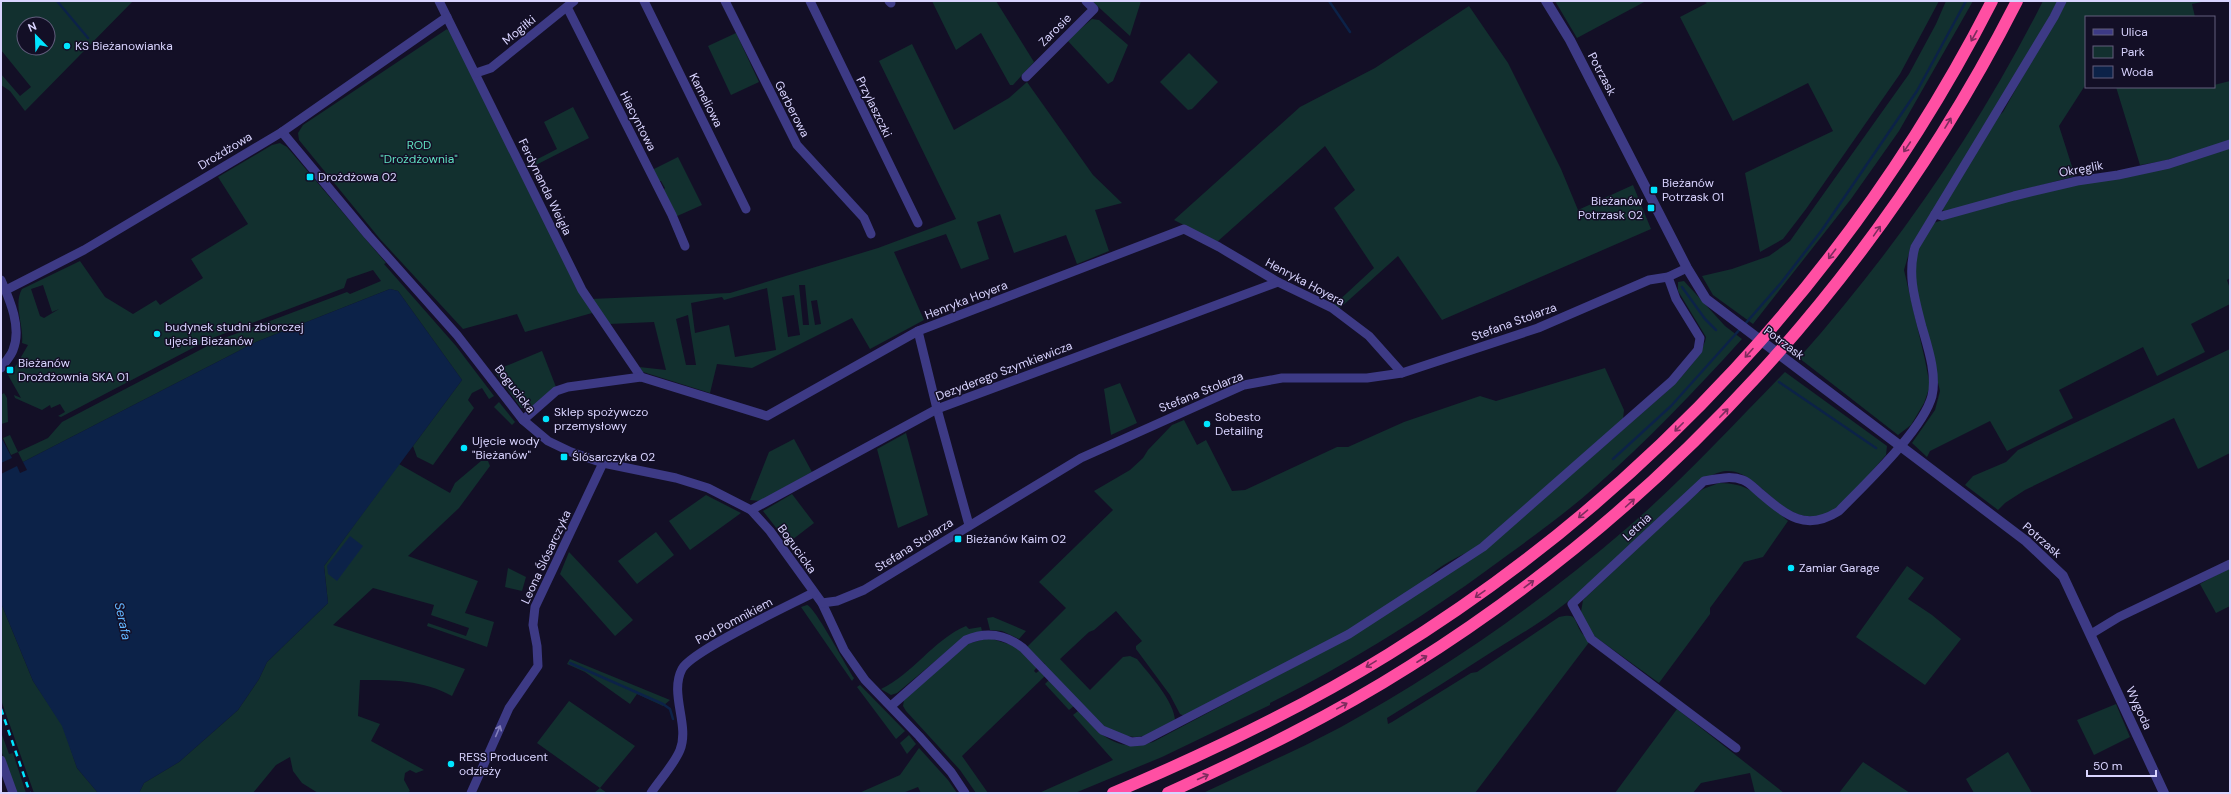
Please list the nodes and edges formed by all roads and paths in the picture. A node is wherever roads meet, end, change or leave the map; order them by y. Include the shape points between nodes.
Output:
1 (439, 1) edge
2 (644, 1) edge
3 (725, 1) edge
4 (810, 1) edge
5 (1086, 1) edge
6 (1546, 1) edge
7 (1992, 1) edge
8 (2016, 1) edge
9 (2062, 1) edge
10 (571, 4) edge
11 (447, 17) junction
12 (476, 73) junction
13 (1026, 77) dead end
14 (282, 132) junction
15 (2230, 144) edge
16 (746, 209) dead end
17 (1935, 214) junction
18 (918, 223) dead end
19 (871, 234) dead end
20 (685, 246) dead end
21 (1687, 268) junction
22 (1668, 277) junction
23 (1, 280) edge
24 (1278, 282) junction
25 (6, 290) junction
26 (918, 331) junction
27 (1, 368) edge
28 (1402, 373) junction
29 (641, 377) junction
30 (937, 409) junction
31 (522, 420) junction
32 (1900, 445) junction
33 (603, 463) junction
34 (751, 510) junction
35 (969, 525) junction
36 (2230, 564) edge
37 (813, 593) junction
38 (822, 603) junction
39 (2091, 634) junction
40 (891, 706) junction
41 (1736, 748) dead end
42 (1, 760) edge
43 (13, 793) edge
44 (472, 793) edge
45 (650, 793) edge
46 (965, 793) edge
47 (1113, 793) edge
48 (1168, 793) edge
49 (2164, 793) edge

1 - 11 street, Ferdynanda Weigla
2 - 16 street, Kameliowa
3 - 19 street, Gerberowa via 797,145 864,218
4 - 18 street, Przylaszczki
5 - 13 street, Zarosie via 1094,8
6 - 21 street, Potrzask via 1577,54
7 -> 47 highway via 1915,136 1832,254 1737,367 1640,465 1518,566 1400,647 1286,712
48 -> 8 highway via 1277,741 1351,702 1410,666 1487,615 1551,568 1655,480 1769,365 1850,268 1931,152 1972,84
9 - 17 street
10 - 12 street, Mogiłki via 491,68
10 - 20 street, Hiacyntowa
11 - 12 street, Ferdynanda Weigla
11 - 14 street, Drożdżowa
12 - 29 street, Ferdynanda Weigla via 582,290
14 - 25 street, Drożdżowa via 84,250
14 - 31 street, Bogucicka via 368,235 457,335
15 - 17 street, Okręglik via 2169,164 2063,184 1942,216
17 - 32 street via 1915,247 1911,262 1914,294 1933,380 1932,396 1920,422
21 - 22 street, Stefana Stolarza
21 - 32 street, Potrzask via 1706,299
22 - 28 street, Stefana Stolarza via 1649,280 1538,328
22 - 40 street via 1676,299 1700,338 1698,350 1672,381 1483,547 1349,634 1143,741 1131,742 1102,730 1023,648 1011,639 1000,636 976,636 966,640
23 - 25 street
24 - 26 street, Henryka Hoyera via 1219,246 1184,230
24 - 28 street, Henryka Hoyera via 1332,308 1369,336
24 - 30 street, Dezyderego Szymkiewicza
25 - 27 street via 14,315 15,336 13,349
26 - 29 street, Henryka Hoyera via 767,416
26 - 30 street
28 - 35 street, Stefana Stolarza via 1367,378 1282,378 1244,385 1081,458
29 - 31 street, Henryka Hoyera via 556,391
30 - 34 street, Dezyderego Szymkiewicza
30 - 35 street
31 - 33 street, Bogucicka via 548,441
32 - 39 street, Potrzask via 2026,541 2063,576
32 - 41 street, Letnia via 1839,511 1827,519 1811,522 1794,518 1744,480 1724,477 1704,481 1572,604 1591,639
33 - 34 street, Bogucicka via 683,480 708,488
44 -> 33 street, Leona Ślósarczyka via 504,716 536,670 539,661 533,625 535,607
34 - 37 street, Bogucicka via 770,531
35 - 38 street, Stefana Stolarza via 864,590 837,602
36 - 39 street via 2119,617
37 - 38 street, Bogucicka
37 - 45 street, Pod Pomnikiem via 700,652 682,668 678,683 682,738 680,751
38 - 40 street, Bogucicka via 844,650 865,680
39 - 49 street, Wygoda
40 - 46 street, Bogucicka via 946,766
42 - 43 street

